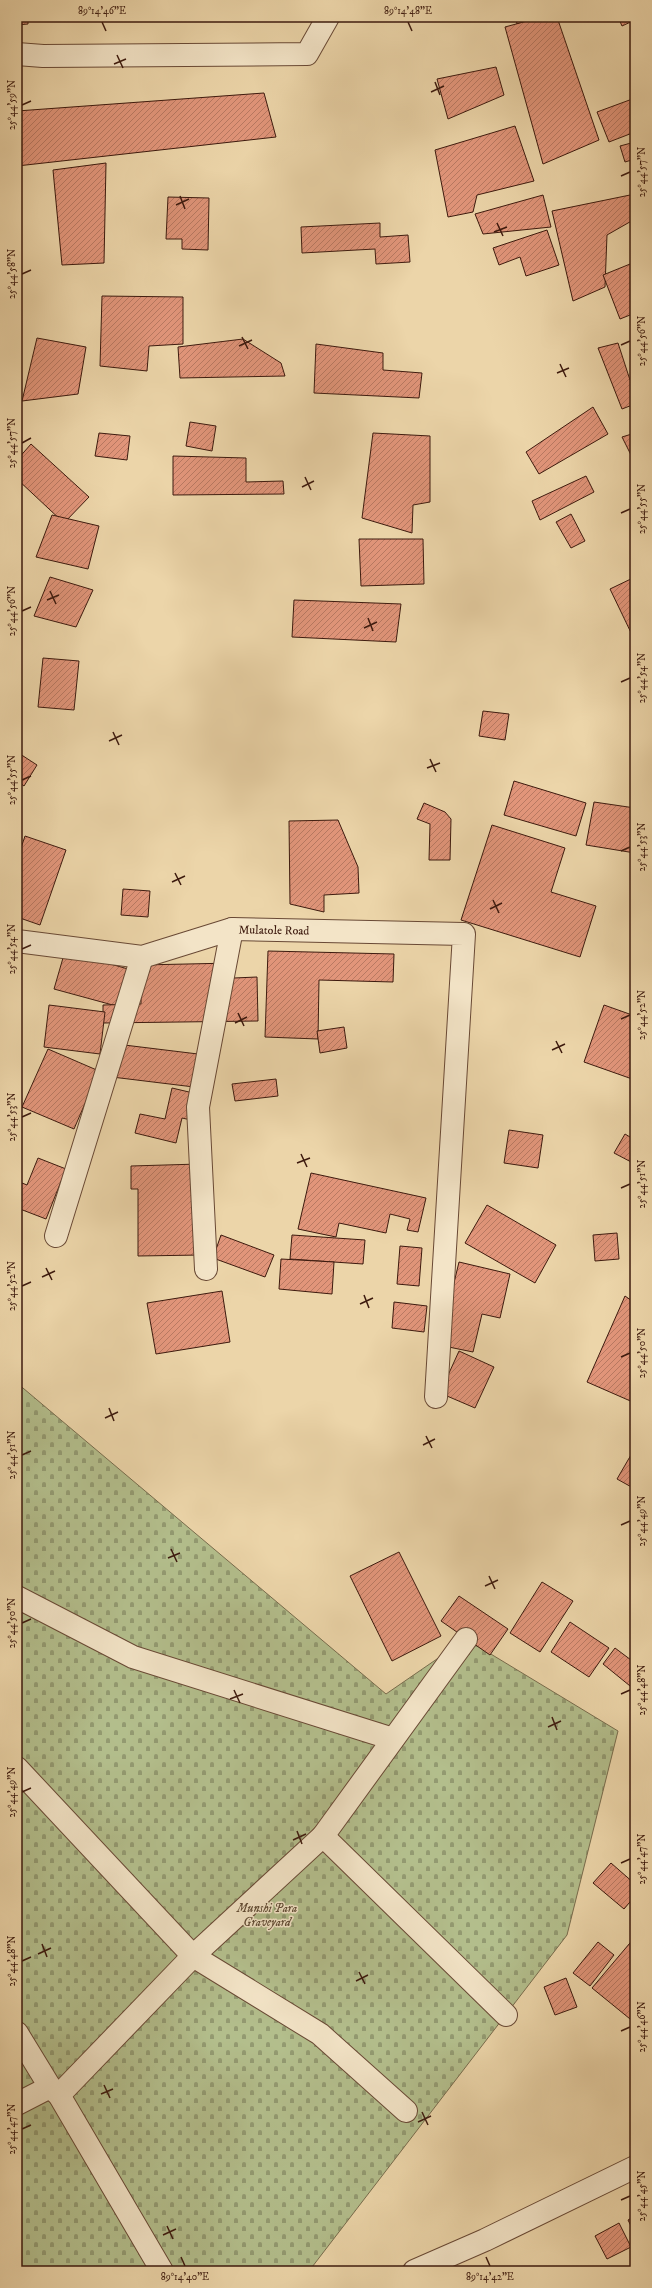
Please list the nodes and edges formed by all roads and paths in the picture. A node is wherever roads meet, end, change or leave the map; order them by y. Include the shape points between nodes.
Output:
1 (328, 17) edge
2 (17, 54) edge
3 (232, 929) junction
4 (17, 941) edge
5 (142, 957) junction
6 (56, 1236) dead end
7 (206, 1269) dead end
8 (436, 1397) dead end
9 (17, 1597) edge
10 (466, 1639) dead end
11 (393, 1739) junction
12 (17, 1768) edge
13 (323, 1836) junction
14 (193, 1956) junction
15 (506, 2015) dead end
16 (17, 2033) edge
17 (54, 2091) junction
18 (17, 2104) edge
19 (406, 2111) dead end
20 (635, 2167) edge
21 (162, 2271) edge
22 (414, 2271) edge

1 - 2 street via 307,54
3 - 5 street, Mulatole Road
3 - 7 street via 198,1107
3 - 8 street, Mulatole Road via 464,934
4 - 5 street, Mulatole Road
5 - 6 street
9 - 11 street via 133,1656
10 - 11 street
11 - 13 street
12 - 14 street
13 - 14 street
13 - 15 street
14 - 17 street
14 - 19 street via 320,2034
16 - 17 street
17 - 18 street
17 - 21 street
20 - 22 street via 485,2240

